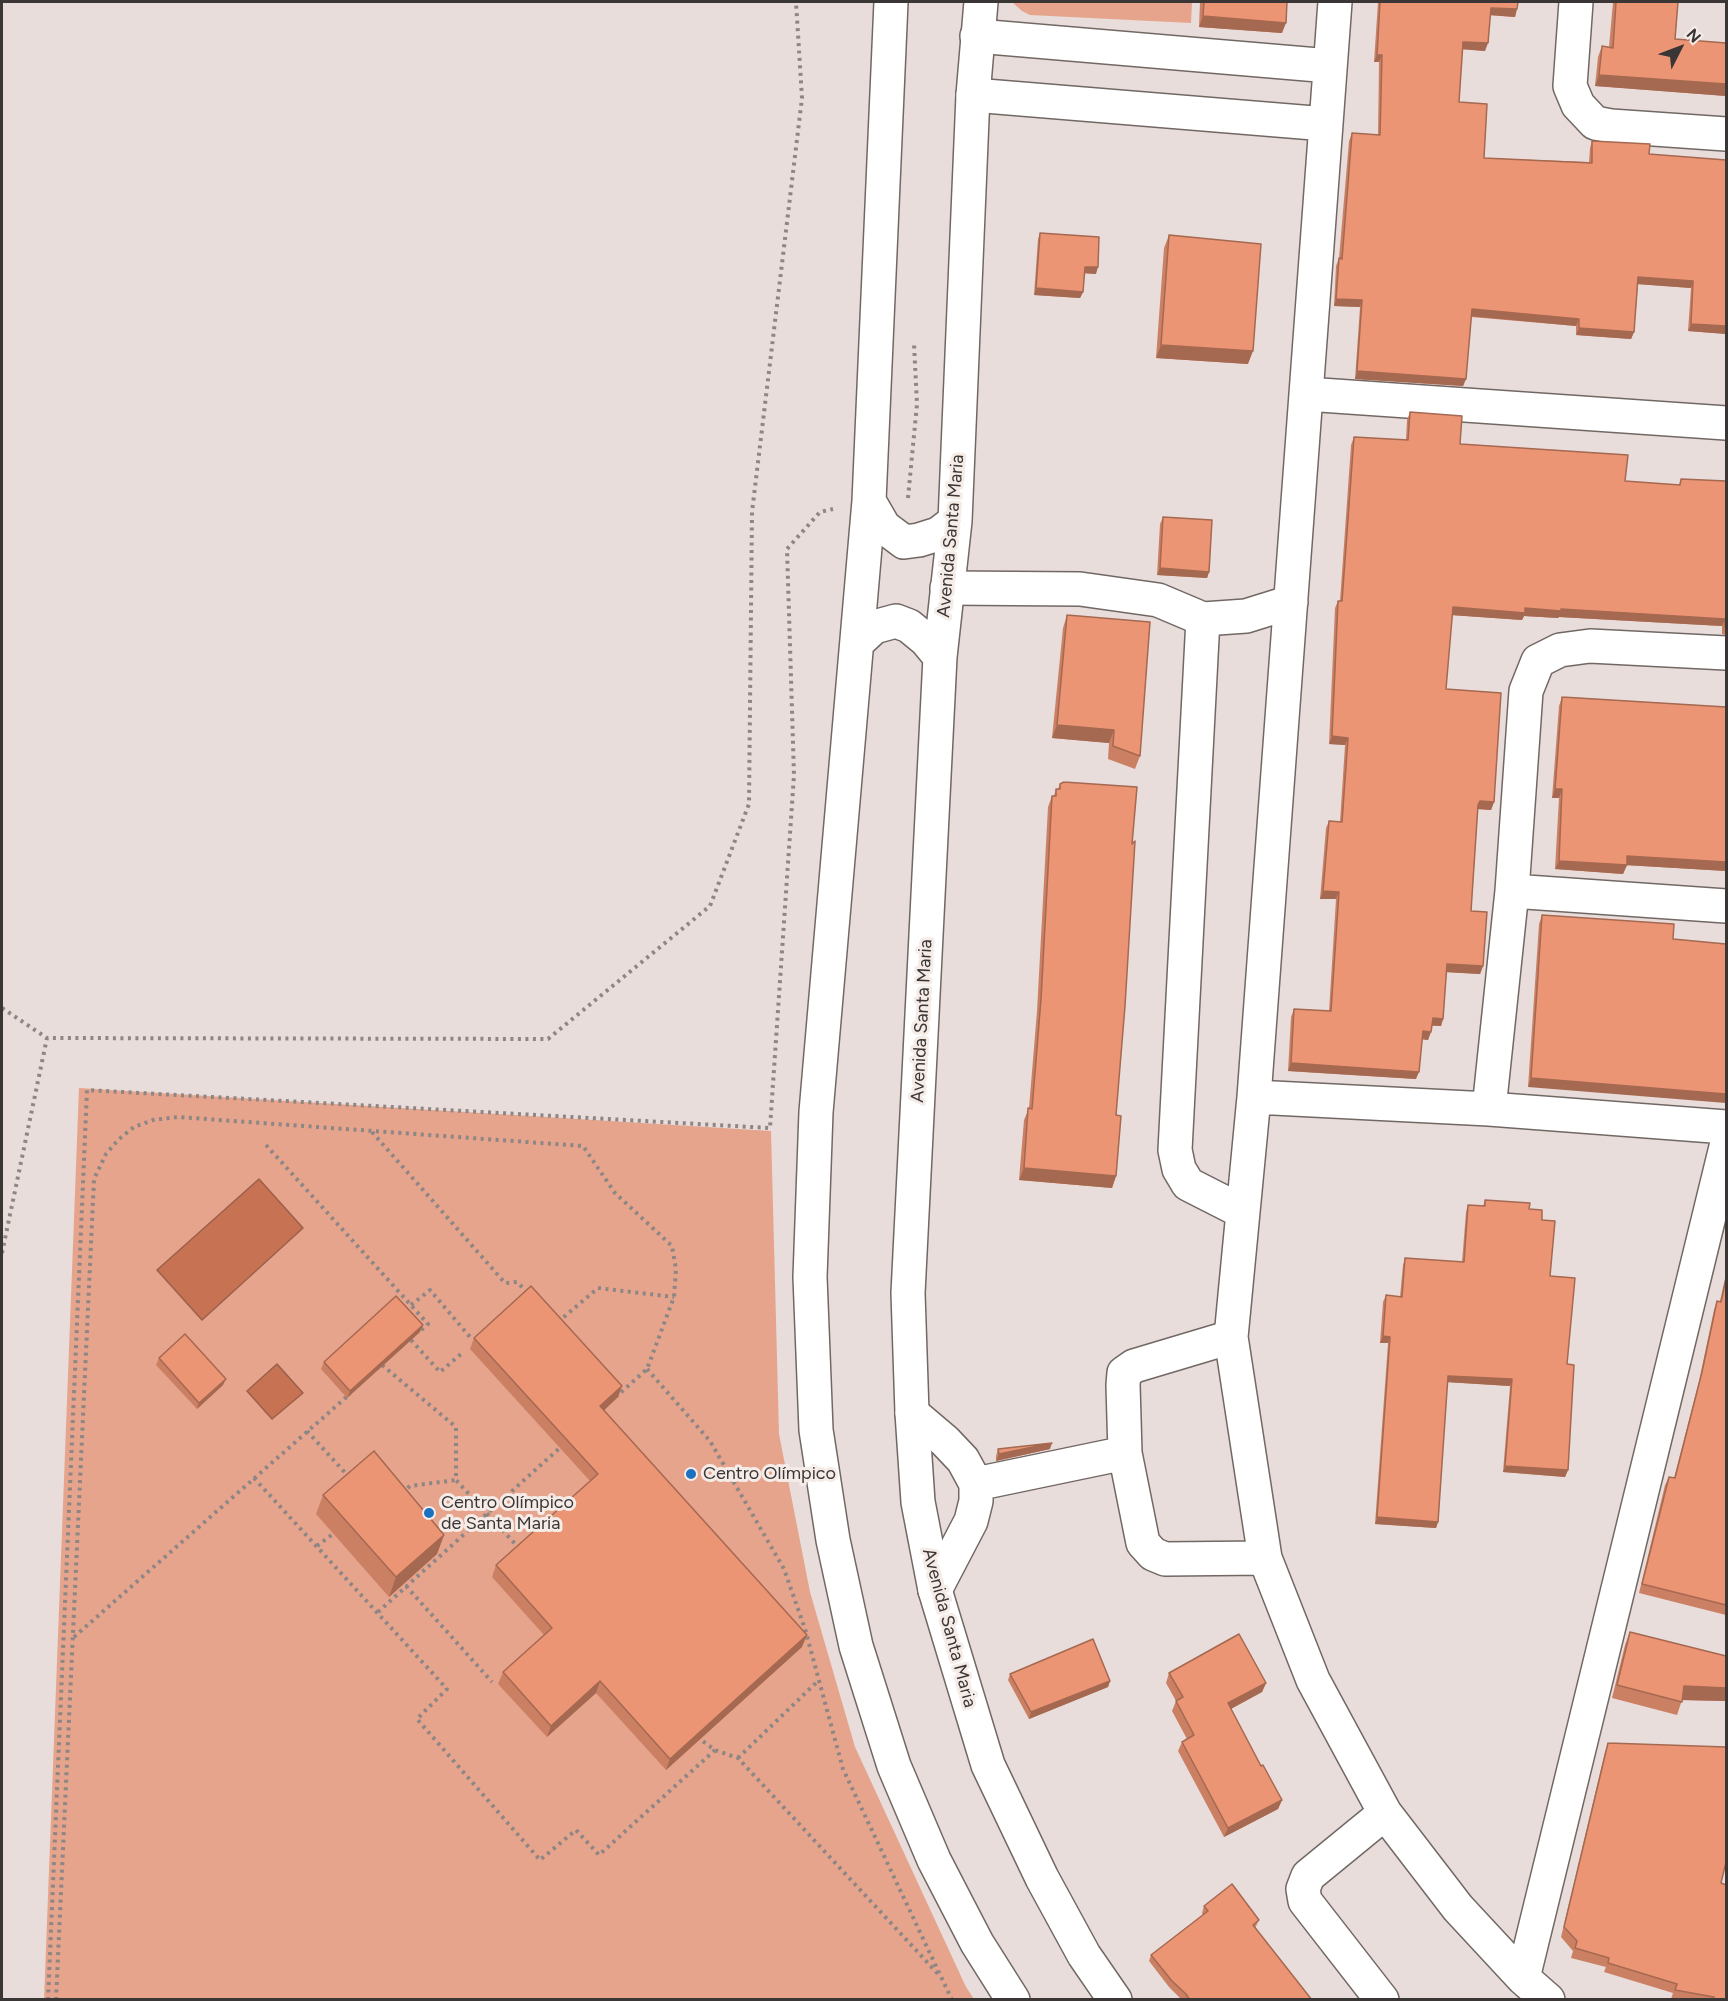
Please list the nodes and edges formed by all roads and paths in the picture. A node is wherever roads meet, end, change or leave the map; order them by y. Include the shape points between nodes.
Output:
1 (796, 2) edge
2 (891, 2) edge
3 (981, 2) edge
4 (1335, 2) edge
5 (1576, 2) edge
6 (977, 36) junction
7 (1330, 66) junction
8 (973, 95) junction
9 (1326, 124) junction
10 (1726, 134) edge
11 (1305, 394) junction
12 (1726, 423) edge
13 (869, 501) junction
14 (955, 521) junction
15 (947, 588) junction
16 (1291, 602) junction
17 (1203, 619) junction
18 (858, 642) junction
19 (1726, 653) edge
20 (940, 657) junction
21 (1512, 891) junction
22 (1726, 906) edge
23 (2, 1008) edge
24 (47, 1038) junction
25 (1254, 1097) junction
26 (1489, 1109) junction
27 (1726, 1127) edge
28 (371, 1132) junction
29 (266, 1145) dead end
30 (1726, 1147) edge
31 (1243, 1212) junction
32 (2, 1253) edge
33 (674, 1297) junction
34 (532, 1299) edge
35 (411, 1305) junction
36 (556, 1324) edge
37 (471, 1337) dead end
38 (1232, 1337) junction
39 (411, 1340) junction
40 (404, 1346) edge
41 (461, 1354) dead end
42 (389, 1359) edge
43 (382, 1365) junction
44 (647, 1369) junction
45 (373, 1372) edge
46 (611, 1385) edge
47 (357, 1387) edge
48 (619, 1394) junction
49 (610, 1402) edge
50 (912, 1413) junction
51 (307, 1431) junction
52 (566, 1442) edge
53 (1125, 1453) junction
54 (254, 1478) junction
55 (456, 1480) junction
56 (354, 1483) edge
57 (976, 1484) junction
58 (394, 1500) edge
59 (486, 1515) junction
60 (341, 1530) edge
61 (439, 1544) edge
62 (317, 1546) junction
63 (519, 1548) edge
64 (446, 1551) junction
65 (1265, 1558) junction
66 (406, 1586) junction
67 (935, 1590) junction
68 (378, 1612) junction
69 (74, 1638) junction
70 (819, 1680) junction
71 (492, 1682) dead end
72 (691, 1733) edge
73 (715, 1750) junction
74 (738, 1758) junction
75 (1385, 1813) junction
76 (942, 1978) junction
77 (1523, 1978) junction
78 (48, 2000) edge
79 (56, 2000) edge
80 (952, 2000) edge
81 (1013, 2000) edge
82 (1115, 2000) edge
83 (1382, 2000) edge
84 (1548, 2000) edge

1 - 24 path via 802,98 752,512 749,804 710,906 549,1039
2 - 13 street
3 - 6 street, Avenida Santa Maria
4 - 7 street
5 - 10 street via 1570,86 1578,105 1595,123
6 - 7 street
6 - 8 street, Avenida Santa Maria
7 - 9 street
8 - 9 street
8 - 14 street, Avenida Santa Maria
9 - 11 street
11 - 12 street
11 - 16 street
13 - 14 street via 884,527 904,542 938,534
13 - 18 street
13 - 78 path via 820,512 787,549 794,775 770,1128 87,1090
14 - 15 street, Avenida Santa Maria
15 - 17 street via 1080,590 1158,600
15 - 20 street, Avenida Santa Maria
16 - 17 street via 1246,616
16 - 25 street
17 - 31 street via 1175,1150 1188,1184
18 - 20 street via 874,627 896,621 909,626
18 - 81 street via 816,1112 810,1277 816,1430 833,1540 856,1646 894,1766 977,1943
19 - 21 street via 1590,646 1560,650 1538,662 1526,690
20 - 50 street, Avenida Santa Maria via 908,1293
21 - 22 street
21 - 26 street
23 - 24 path
24 - 32 path
25 - 26 street
25 - 31 street
26 - 27 street
28 - 33 path via 583,1146 615,1193 672,1246 676,1269
28 - 34 path via 505,1283 517,1282
28 - 69 path via 178,1117 134,1127 106,1154 94,1179
29 - 35 path
30 - 77 street
31 - 38 street
33 - 36 path via 598,1288
33 - 44 path
35 - 37 path via 430,1290
35 - 39 path via 428,1324
38 - 53 street via 1134,1366 1124,1373
38 - 65 street
39 - 40 path
39 - 41 path via 440,1372
42 - 43 path
43 - 45 path
43 - 55 path via 456,1427
44 - 48 path
44 - 70 path via 710,1441 784,1569
46 - 48 path
47 - 51 path
48 - 49 path
50 - 57 street via 963,1460
50 - 67 street, Avenida Santa Maria via 918,1502
51 - 54 path
51 - 56 path
52 - 59 path
53 - 57 street
53 - 65 street via 1143,1543 1153,1554 1165,1559
54 - 62 path
54 - 69 path
55 - 58 path via 410,1486
55 - 59 path
57 - 67 street via 971,1521
59 - 63 path
59 - 64 path
60 - 62 path
61 - 64 path
62 - 68 path
64 - 66 path
65 - 75 street via 1313,1680
66 - 68 path
66 - 71 path
67 - 82 street, Avenida Santa Maria via 988,1766 1084,1956
68 - 73 path via 447,1689 417,1719 540,1860 576,1830 599,1855
69 - 79 path
70 - 74 path
70 - 76 path via 843,1769
72 - 73 path
73 - 74 path
74 - 76 path
75 - 77 street via 1458,1908
75 - 83 street via 1308,1876 1303,1889 1305,1901
76 - 80 path
77 - 84 street

